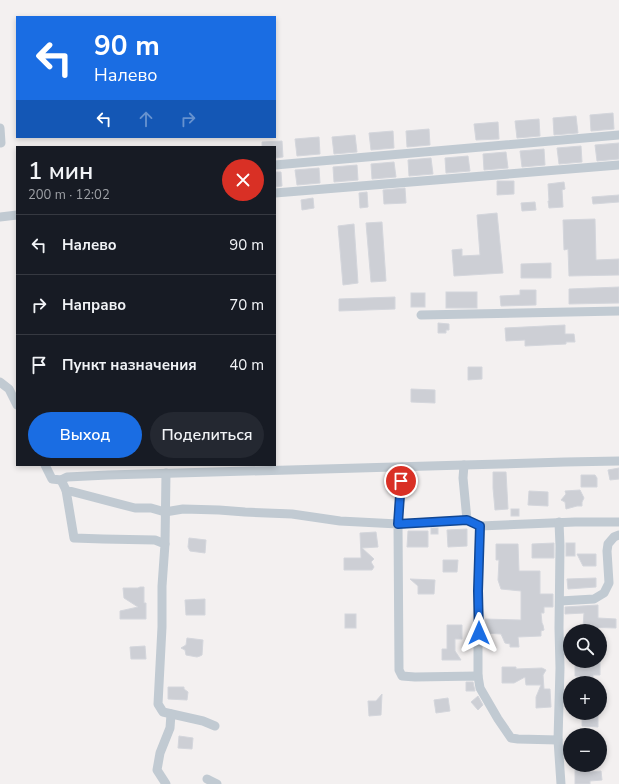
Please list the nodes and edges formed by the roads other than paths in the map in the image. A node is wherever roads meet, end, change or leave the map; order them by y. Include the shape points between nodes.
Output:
1 (0, 128) edge
2 (619, 135) edge
3 (1, 143) dead end
4 (276, 165) edge
5 (619, 165) edge
6 (276, 193) edge
7 (16, 215) edge
8 (0, 217) edge
9 (619, 311) edge
10 (421, 315) dead end
11 (0, 382) edge
12 (16, 403) edge
13 (619, 461) edge
14 (46, 466) edge
15 (464, 466) junction
16 (402, 467) junction
17 (166, 473) junction
18 (61, 480) junction
19 (66, 490) junction
20 (165, 512) junction
21 (467, 520) junction
22 (559, 522) junction
23 (618, 522) edge
24 (398, 524) junction
25 (480, 526) junction
26 (619, 535) edge
27 (165, 544) junction
28 (560, 601) junction
29 (478, 676) junction
30 (171, 714) junction
31 (215, 726) dead end
32 (558, 740) junction
33 (207, 779) dead end
34 (166, 784) edge
35 (217, 784) edge
36 (561, 784) edge

1 - 3 street
2 - 4 street
5 - 6 street
7 - 8 street
9 - 10 street
11 - 12 street via 9,389
13 - 15 street
14 - 18 street via 52,479
15 - 16 street
15 - 21 street
16 - 17 street
16 - 24 street
17 - 18 street via 67,476
17 - 20 street
18 - 19 street
19 - 20 street via 135,508
19 - 27 street via 74,538 155,540
20 - 24 street via 183,509 219,510
20 - 27 street
21 - 24 street
21 - 25 street
22 - 23 street
22 - 25 street
22 - 28 street
24 - 29 street via 399,670 402,676
25 - 29 street
26 - 28 street via 608,544 609,583 604,593 594,599
27 - 30 street via 158,704 163,712
28 - 32 street
29 - 32 street via 480,688 511,738
30 - 31 street via 203,720
30 - 34 street via 170,728 160,753 157,770
32 - 36 street
33 - 35 street

